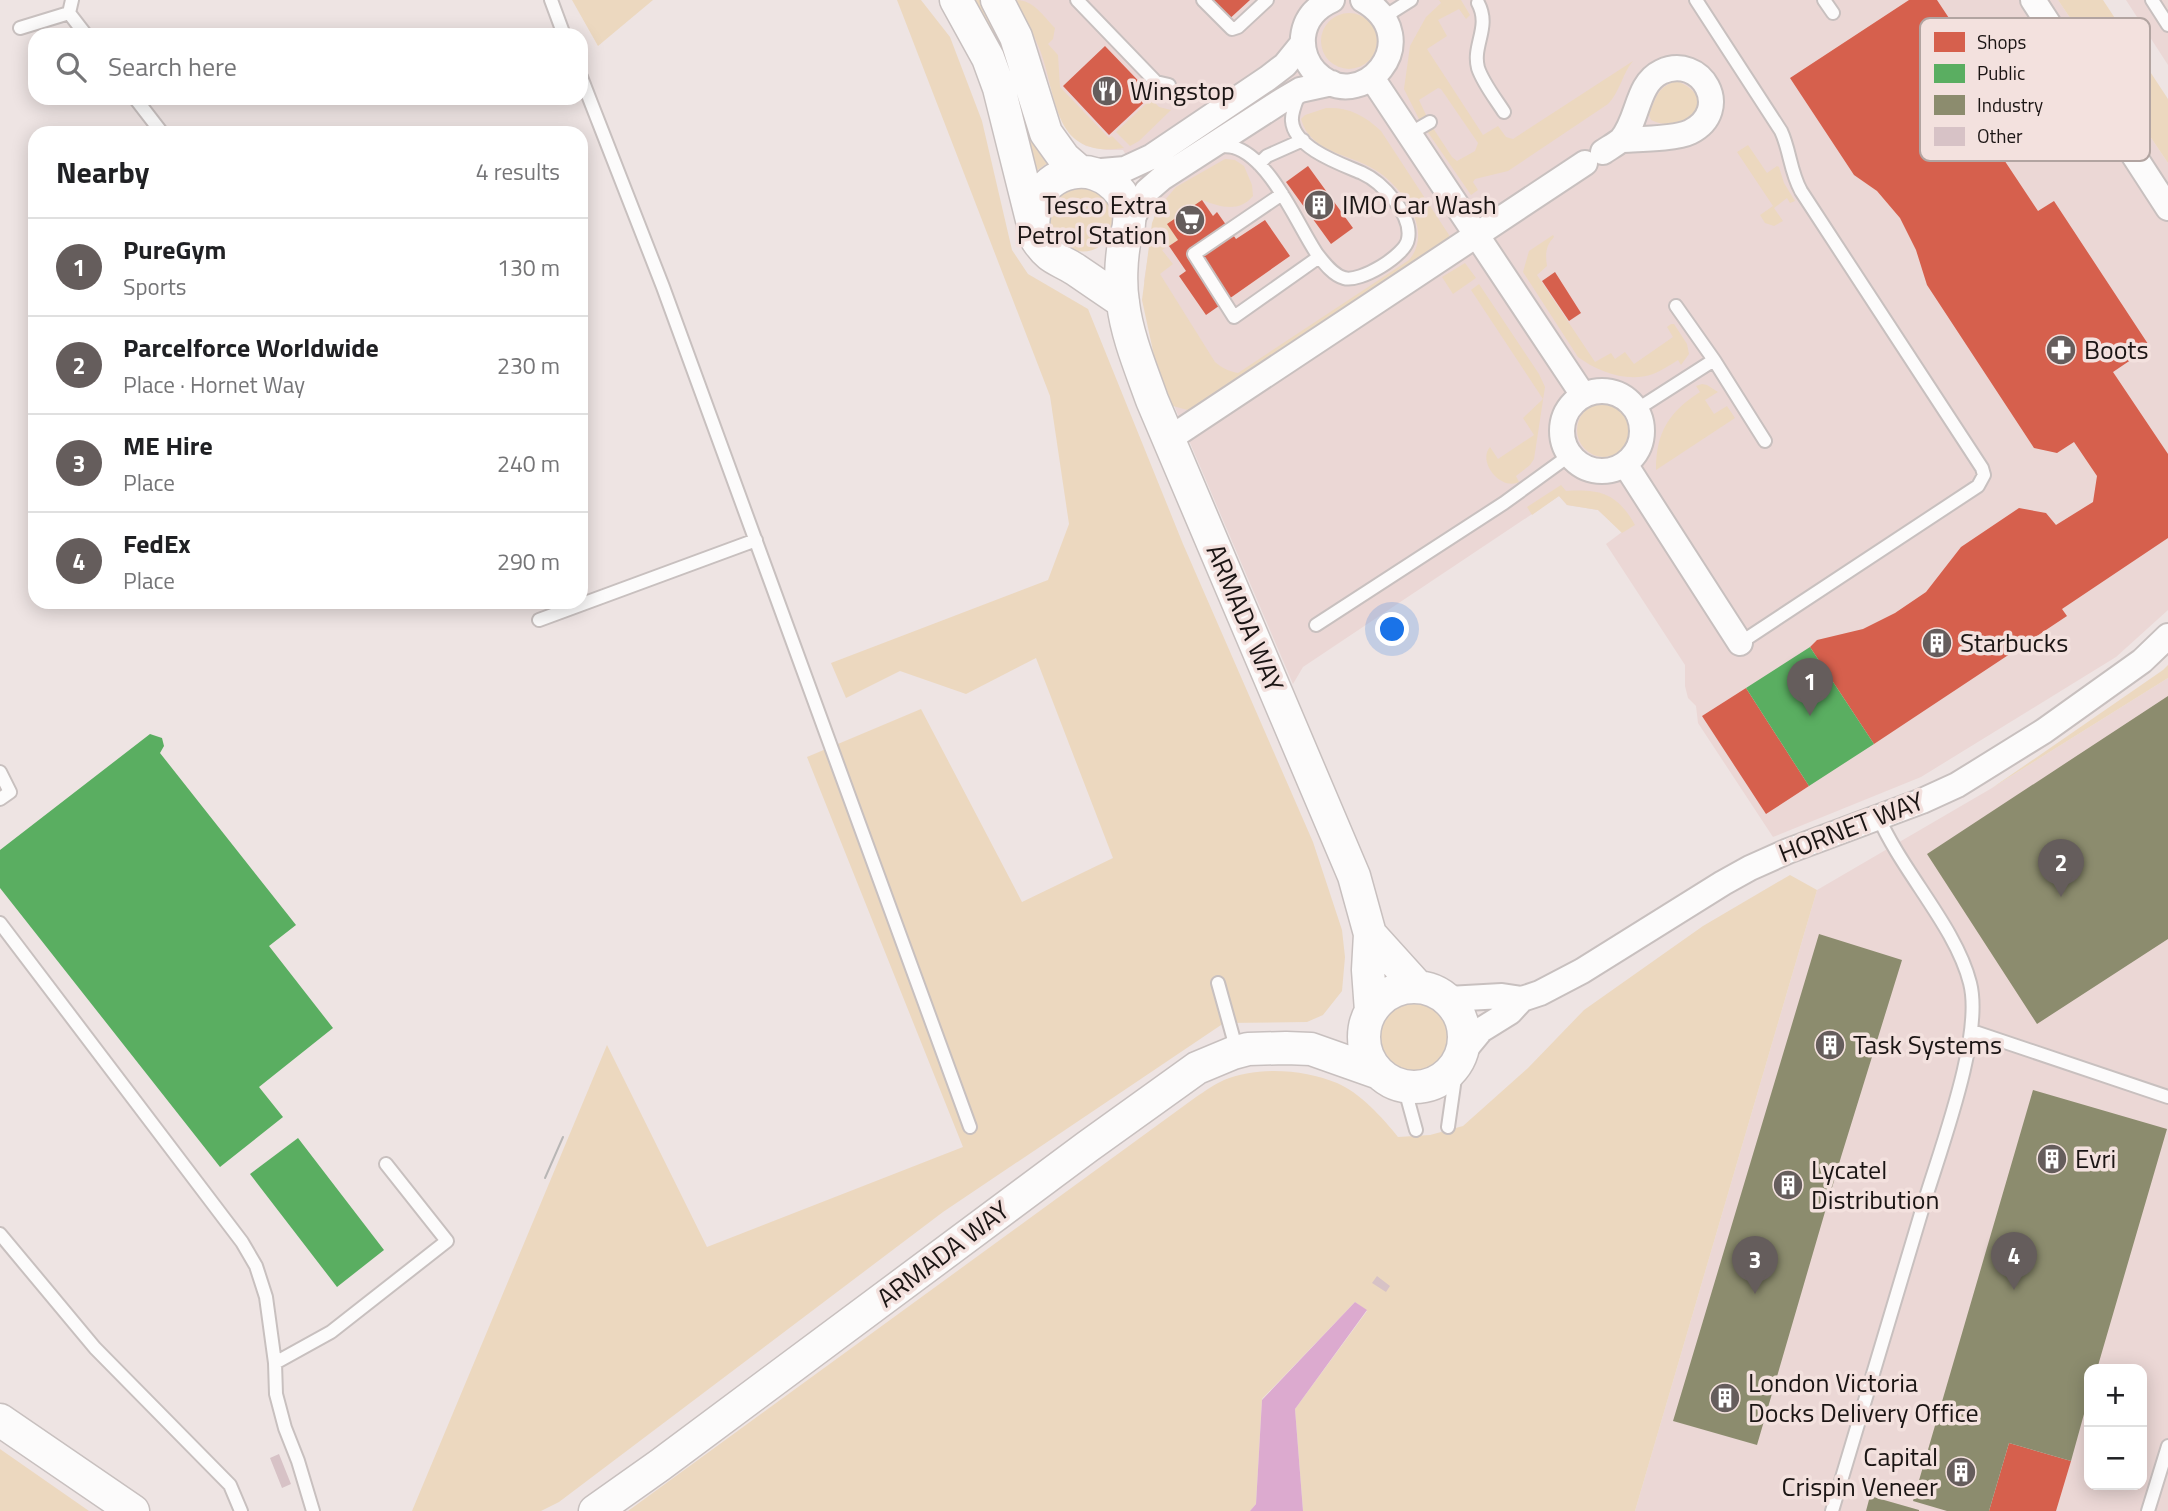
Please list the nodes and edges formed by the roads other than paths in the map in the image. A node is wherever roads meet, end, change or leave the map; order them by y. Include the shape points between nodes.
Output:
1 (551, 0) edge
2 (956, 0) edge
3 (997, 0) edge
4 (1077, 0) edge
5 (1203, 0) edge
6 (1267, 0) edge
7 (1363, 0) edge
8 (1410, 0) edge
9 (1696, 0) edge
10 (1824, 0) edge
11 (2033, 0) edge
12 (2151, 0) edge
13 (1325, 1) edge
14 (1479, 1) edge
15 (71, 6) edge
16 (1833, 13) dead end
17 (1384, 17) junction
18 (2045, 18) edge
19 (2168, 25) edge
20 (20, 28) dead end
21 (82, 28) edge
22 (561, 28) edge
23 (1303, 44) junction
24 (1372, 78) junction
25 (1332, 83) junction
26 (1169, 85) dead end
27 (1300, 90) junction
28 (588, 95) edge
29 (140, 105) edge
30 (1504, 112) dead end
31 (157, 126) edge
32 (1303, 141) junction
33 (1212, 145) junction
34 (1603, 152) dead end
35 (2137, 161) edge
36 (1258, 164) junction
37 (1084, 172) junction
38 (1282, 194) junction
39 (2168, 208) edge
40 (1033, 226) junction
41 (1127, 233) junction
42 (1475, 235) junction
43 (1320, 257) junction
44 (1072, 268) junction
45 (1122, 302) junction
46 (1676, 306) dead end
47 (1714, 360) junction
48 (1584, 395) junction
49 (1636, 410) junction
50 (1169, 439) junction
51 (1765, 441) dead end
52 (1570, 455) junction
53 (1625, 464) junction
54 (756, 540) junction
55 (588, 602) edge
56 (569, 609) edge
57 (539, 620) dead end
58 (1316, 625) dead end
59 (2168, 636) edge
60 (1740, 643) joint
61 (0, 772) edge
62 (0, 799) edge
63 (1878, 816) junction
64 (0, 923) edge
65 (1370, 934) junction
66 (1218, 984) dead end
67 (1417, 986) junction
68 (1448, 999) junction
69 (1522, 999) junction
70 (1369, 1016) junction
71 (1972, 1031) junction
72 (1311, 1049) junction
73 (1238, 1052) junction
74 (1460, 1058) junction
75 (1391, 1079) junction
76 (2168, 1097) edge
77 (970, 1127) dead end
78 (1448, 1127) dead end
79 (1416, 1130) dead end
80 (386, 1164) dead end
81 (0, 1234) edge
82 (275, 1363) junction
83 (0, 1420) edge
84 (2168, 1446) edge
85 (133, 1511) edge
86 (241, 1511) edge
87 (313, 1511) edge
88 (595, 1511) edge
89 (1832, 1511) edge
90 (2148, 1511) edge

1 - 22 lane
2 - 40 street via 999,88
3 - 37 street, ARMADA WAY via 1016,37 1045,133 1064,158
4 - 26 lane via 1156,82
5 - 6 lane via 1232,29
7 - 17 street
8 - 17 lane
9 - 60 lane via 1781,131 1801,191 1984,475 1978,486
10 - 16 lane
11 - 18 street
12 - 19 lane
13 - 23 street via 1307,21
14 - 30 lane via 1484,14 1478,67
15 - 20 lane
15 - 21 lane
17 - 24 street via 1390,30 1389,57
23 - 25 street via 1311,68
23 - 37 street via 1268,78 1151,157 1125,169
24 - 25 street via 1353,85
24 - 42 street via 1419,128
25 - 27 street
27 - 32 lane via 1292,121
27 - 33 street
28 - 54 lane
29 - 31 lane
32 - 36 lane
32 - 43 lane via 1328,159 1373,178 1408,226 1408,241 1400,253 1362,278 1345,279
33 - 36 lane via 1235,147
33 - 41 street via 1147,191
34 - 42 street
35 - 39 street
36 - 38 lane
37 - 40 street via 1049,183 1039,195
37 - 41 street, ARMADA WAY via 1103,177 1123,196 1128,209
38 - 43 lane
38 - 43 lane via 1194,254 1234,317
40 - 44 street via 1046,253
41 - 44 street via 1111,258 1092,267
41 - 45 street, ARMADA WAY
42 - 48 street
42 - 50 street
44 - 45 street
45 - 50 street, ARMADA WAY via 1137,358
46 - 47 lane
47 - 49 lane
47 - 51 lane
48 - 49 street via 1595,391 1619,394
48 - 52 street via 1574,402 1563,422
49 - 53 street via 1642,433
50 - 65 street, ARMADA WAY via 1354,876
52 - 53 street via 1602,471
52 - 58 lane
53 - 60 street
54 - 55 lane
54 - 77 lane
56 - 57 lane
59 - 63 street, HORNET WAY via 2142,661 2001,758 1957,785
61 - 62 lane via 10,792
63 - 69 street, HORNET WAY via 1750,868 1582,971
63 - 71 lane via 1962,961 1973,1001
64 - 82 lane via 248,1253 268,1304
65 - 67 street, ARMADA WAY
65 - 70 street, ARMADA WAY
66 - 73 lane
67 - 68 street, ARMADA WAY
67 - 70 street, ARMADA WAY via 1391,992
68 - 69 street, HORNET WAY
68 - 74 street via 1460,1015 1465,1034
69 - 74 street, HORNET WAY via 1481,1030
70 - 72 street, ARMADA WAY
70 - 75 street, ARMADA WAY via 1365,1049
71 - 76 lane
71 - 89 lane
72 - 73 street, ARMADA WAY
72 - 75 street, ARMADA WAY
73 - 88 street, ARMADA WAY via 1180,1079
74 - 75 street, ARMADA WAY via 1449,1074 1428,1086
74 - 78 lane
75 - 79 lane
80 - 82 lane via 447,1241 331,1332
81 - 86 lane via 95,1348 229,1485
82 - 87 lane via 276,1395
83 - 85 street
84 - 90 lane

